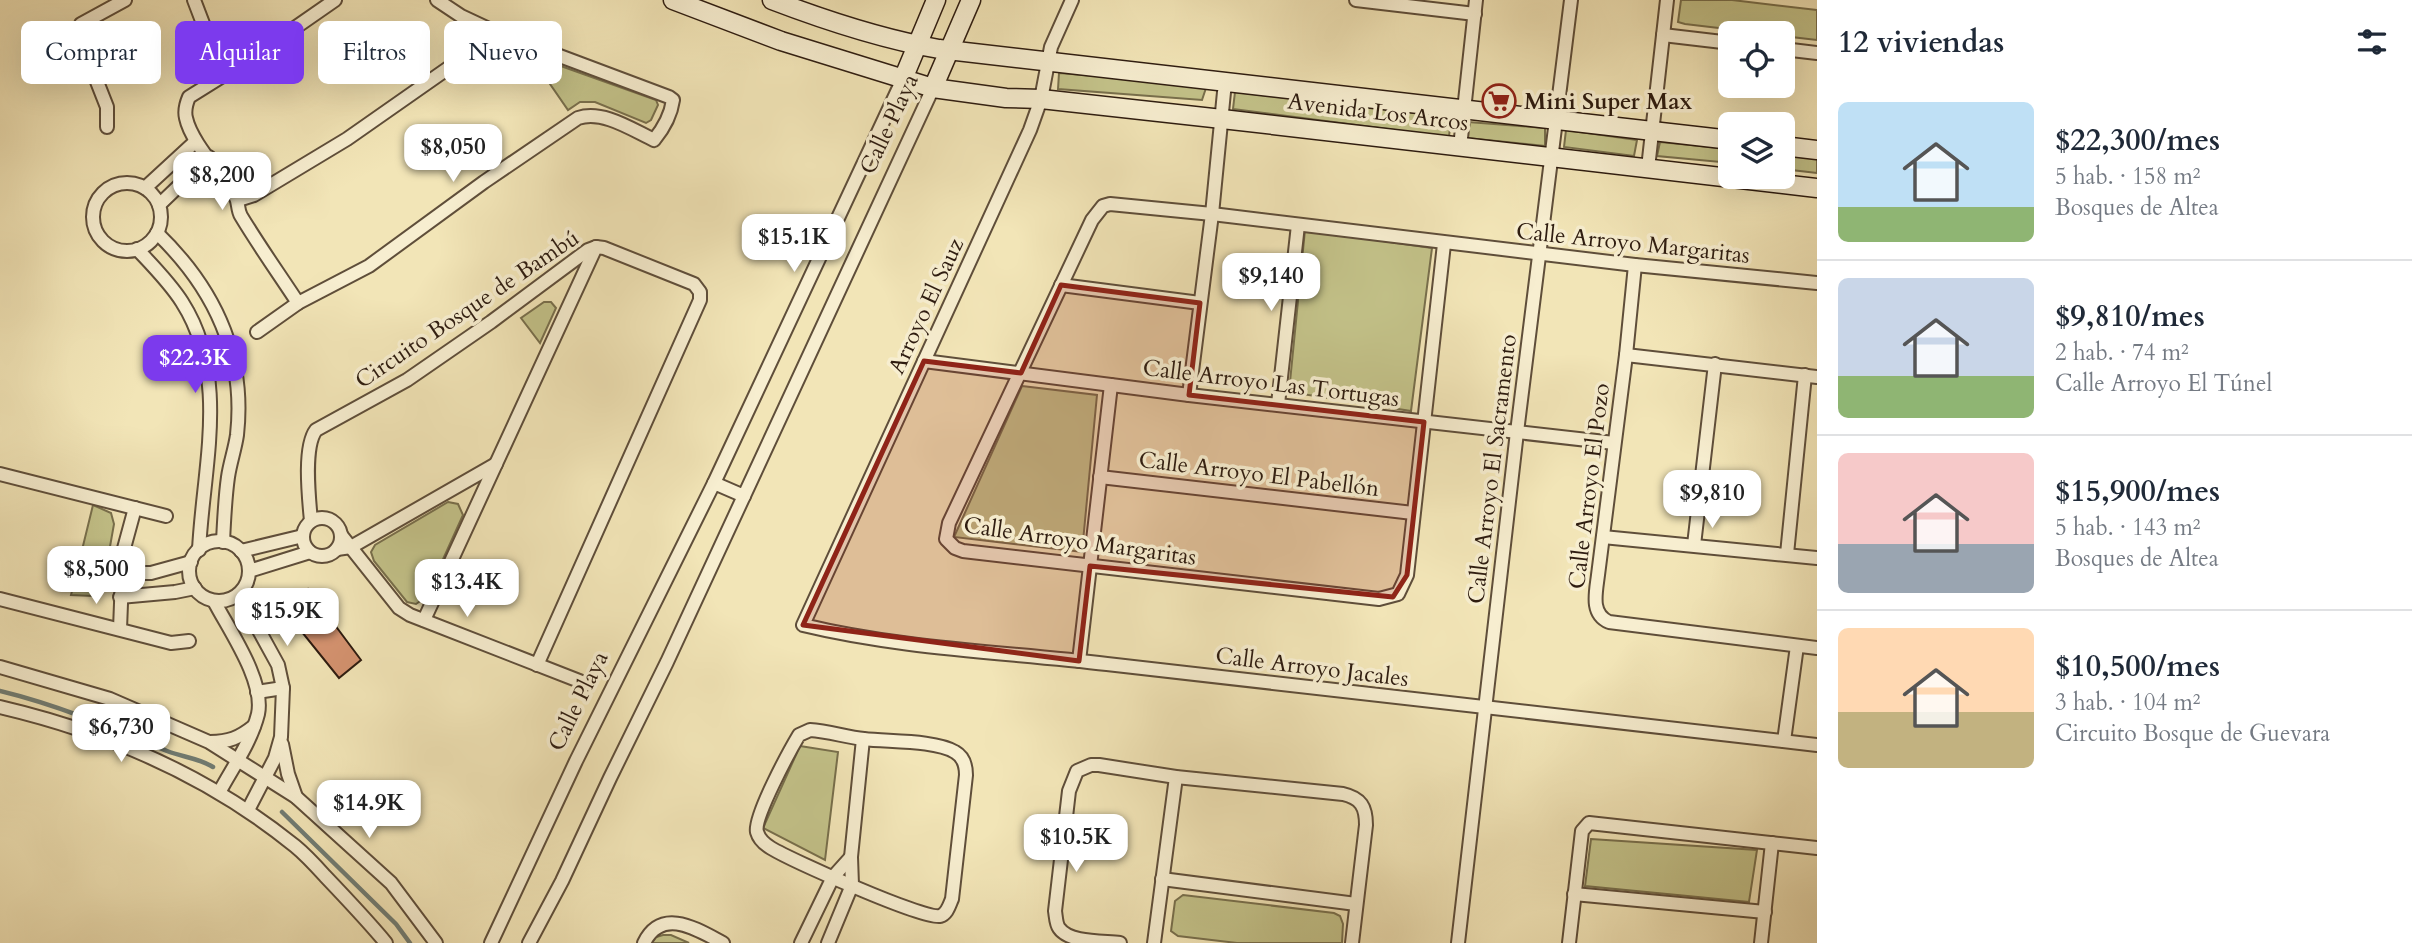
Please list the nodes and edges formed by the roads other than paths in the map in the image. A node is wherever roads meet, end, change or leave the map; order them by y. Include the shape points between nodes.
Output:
1 (125, 0) edge
2 (194, 0) edge
3 (335, 0) edge
4 (437, 0) edge
5 (673, 0) edge
6 (772, 0) edge
7 (936, 0) edge
8 (1072, 0) edge
9 (1356, 0) edge
10 (1476, 0) edge
11 (1571, 0) edge
12 (1667, 0) edge
13 (967, 3) edge
14 (1475, 14) junction
15 (202, 21) edge
16 (304, 21) edge
17 (472, 21) edge
18 (1663, 35) junction
19 (1718, 41) edge
20 (916, 45) junction
21 (951, 50) junction
22 (1795, 50) edge
23 (1817, 53) edge
24 (562, 56) edge
25 (1048, 60) junction
26 (444, 71) edge
27 (903, 79) junction
28 (1227, 81) junction
29 (210, 84) edge
30 (933, 88) junction
31 (1041, 99) junction
32 (1464, 109) junction
33 (1222, 119) junction
34 (1556, 119) junction
35 (107, 127) dead end
36 (1653, 131) junction
37 (1718, 138) edge
38 (195, 142) junction
39 (1460, 147) junction
40 (1795, 147) edge
41 (1817, 150) edge
42 (209, 157) junction
43 (1552, 157) junction
44 (1648, 168) junction
45 (145, 187) junction
46 (1817, 188) edge
47 (238, 200) junction
48 (159, 205) junction
49 (1212, 214) junction
50 (1298, 225) junction
51 (157, 233) junction
52 (1444, 244) junction
53 (596, 247) junction
54 (136, 249) junction
55 (1541, 254) junction
56 (1635, 265) junction
57 (1817, 283) edge
58 (1061, 285) junction
59 (298, 303) junction
60 (1200, 303) junction
61 (257, 332) dead end
62 (1626, 355) junction
63 (924, 361) junction
64 (1715, 364) junction
65 (1021, 373) junction
66 (1811, 376) edge
67 (1111, 385) junction
68 (1189, 395) junction
69 (1278, 404) junction
70 (1424, 422) junction
71 (1517, 432) junction
72 (1614, 443) junction
73 (496, 464) junction
74 (0, 474) edge
75 (1100, 477) junction
76 (714, 483) junction
77 (744, 496) junction
78 (309, 497) junction
79 (135, 508) junction
80 (1413, 513) junction
81 (166, 516) dead end
82 (324, 517) junction
83 (311, 521) junction
84 (341, 535) junction
85 (303, 536) junction
86 (1603, 537) junction
87 (223, 542) junction
88 (1694, 545) junction
89 (351, 547) junction
90 (337, 549) junction
91 (199, 550) junction
92 (241, 551) junction
93 (310, 552) junction
94 (1787, 554) junction
95 (1817, 558) edge
96 (191, 562) junction
97 (1090, 566) junction
98 (249, 571) junction
99 (121, 573) junction
100 (195, 588) junction
101 (239, 594) junction
102 (120, 597) junction
103 (0, 599) edge
104 (214, 601) junction
105 (424, 620) junction
106 (803, 625) joint
107 (120, 629) junction
108 (189, 641) dead end
109 (1797, 646) junction
110 (1817, 648) edge
111 (1079, 661) junction
112 (537, 665) junction
113 (0, 667) edge
114 (587, 684) dead end
115 (283, 688) junction
116 (257, 692) junction
117 (0, 707) edge
118 (1484, 708) junction
119 (254, 726) junction
120 (281, 737) junction
121 (863, 739) junction
122 (1784, 741) junction
123 (209, 742) junction
124 (1817, 744) edge
125 (237, 760) junction
126 (1176, 777) junction
127 (265, 778) junction
128 (220, 791) junction
129 (296, 797) junction
130 (248, 810) junction
131 (1772, 843) junction
132 (1817, 848) edge
133 (851, 857) junction
134 (833, 877) junction
135 (1162, 879) junction
136 (852, 886) junction
137 (1574, 894) junction
138 (1356, 904) junction
139 (1765, 912) junction
140 (386, 943) edge
141 (436, 943) edge
142 (491, 943) edge
143 (529, 943) edge
144 (644, 943) edge
145 (723, 943) edge
146 (801, 943) edge
147 (828, 943) edge
148 (1119, 943) edge
149 (1154, 943) edge
150 (1352, 943) edge
151 (1458, 943) edge
152 (1569, 943) edge
153 (1761, 943) edge

1 - 35 street via 81,24 79,36 107,107
2 - 15 street
3 - 16 street
4 - 17 street
5 - 27 street, Avenida Los Arcos via 780,41
6 - 20 street, Avenida Los Arcos
7 - 20 street, Calle Playa
8 - 25 street, Arroyo El Sauz
9 - 14 street
10 - 14 street
11 - 34 street, Calle Arroyo El Sacramento
12 - 18 street
13 - 21 street, Calle Playa
14 - 32 street
18 - 19 street
18 - 36 street
20 - 21 street, Avenida Los Arcos
20 - 27 street, Calle Playa
21 - 25 street, Avenida Los Arcos
21 - 30 street, Calle Playa
22 - 23 street
24 - 59 street via 669,96 672,107 654,140 604,118 589,114 578,118 369,266
25 - 28 street, Avenida Los Arcos
25 - 31 street, Arroyo El Sauz
26 - 47 street via 347,139
27 - 30 street, Avenida Los Arcos
27 - 76 street, Calle Playa
28 - 32 street, Avenida Los Arcos
28 - 33 street
29 - 38 street via 189,97 185,107
30 - 31 street, Avenida Los Arcos
30 - 77 street, Calle Playa
31 - 33 street, Avenida Los Arcos
31 - 63 street, Arroyo El Sauz
32 - 34 street, Avenida Los Arcos
32 - 39 street
33 - 39 street, Avenida Los Arcos
33 - 49 street
34 - 36 street, Avenida Los Arcos
34 - 43 street, Calle Arroyo El Sacramento
36 - 37 street, Avenida Los Arcos
36 - 44 street
38 - 42 street
38 - 45 street
39 - 43 street, Avenida Los Arcos
40 - 41 street
42 - 47 street
42 - 48 street
43 - 44 street, Avenida Los Arcos
43 - 55 street, Calle Arroyo El Sacramento
44 - 46 street, Avenida Los Arcos
45 - 48 street
45 - 54 street via 112,186 97,201 94,212 98,234 105,242 125,251
47 - 59 street via 238,211
48 - 51 street via 162,216
49 - 50 street, Calle Arroyo Margaritas
49 - 58 street, Calle Arroyo Margaritas via 1103,206
49 - 60 street
50 - 52 street, Calle Arroyo Margaritas
50 - 69 street
51 - 54 street
51 - 87 street via 193,271 228,340 238,391 237,435 228,475
52 - 55 street, Calle Arroyo Margaritas
52 - 70 street, Calle Arroyo Margaritas
53 - 73 street
53 - 78 street, Circuito Bosque de Bambú via 407,380 316,430 311,438
53 - 112 street, Circuito Bosque de Bambú via 694,285 700,300
54 - 91 street via 182,301 205,358 211,393 210,434
55 - 56 street, Calle Arroyo Margaritas
55 - 71 street, Calle Arroyo El Sacramento
56 - 57 street, Calle Arroyo Margaritas
56 - 62 street, Calle Arroyo El Pozo
58 - 60 street
58 - 65 street, Calle Arroyo Margaritas
59 - 61 street
60 - 68 street
62 - 64 street
62 - 72 street, Calle Arroyo El Pozo
63 - 65 street, Calle Arroyo Las Tortugas
63 - 106 street, Arroyo El Sauz
64 - 66 street
64 - 88 street
65 - 67 street, Calle Arroyo Las Tortugas
65 - 97 street, Calle Arroyo Margaritas via 946,538 962,551
66 - 94 street
67 - 68 street, Calle Arroyo Las Tortugas
67 - 75 street
68 - 69 street, Calle Arroyo Las Tortugas
69 - 70 street, Calle Arroyo Las Tortugas
70 - 71 street, Calle Arroyo Las Tortugas
70 - 80 street, Calle Arroyo Margaritas
71 - 72 street, Calle Arroyo Las Tortugas
71 - 118 street, Calle Arroyo El Sacramento
72 - 86 street, Calle Arroyo El Pozo
73 - 89 street
73 - 105 street
74 - 79 street
75 - 80 street, Calle Arroyo El Pabellón
75 - 97 street
76 - 77 street
76 - 142 street, Calle Playa
77 - 143 street, Calle Playa
78 - 82 street
78 - 83 street, Circuito Bosque de Bambú
79 - 81 street
79 - 99 street
80 - 97 street, Calle Arroyo Margaritas via 1405,583 1398,594 1387,599
82 - 83 street
82 - 84 street via 336,523
83 - 85 street
84 - 89 street
84 - 90 street
85 - 92 street
85 - 93 street
86 - 88 street
86 - 109 street, Calle Arroyo El Pozo via 1595,600 1605,620
87 - 91 street
87 - 92 street
88 - 94 street
89 - 90 street
89 - 105 street via 399,608
90 - 93 street via 327,555
91 - 96 street
92 - 98 street
93 - 98 street
94 - 95 street
96 - 99 street via 151,573
96 - 100 street
97 - 111 street
98 - 101 street
99 - 102 street
100 - 102 street
100 - 104 street
101 - 104 street
101 - 115 street via 278,665
102 - 107 street
103 - 107 street
104 - 116 street via 256,680
105 - 112 street
106 - 111 street, Calle Arroyo Jacales via 943,647
107 - 108 street via 172,643
109 - 110 street, Calle Arroyo El Pozo
109 - 122 street
111 - 118 street, Calle Arroyo Jacales
112 - 114 street
113 - 123 street via 110,699
115 - 116 street
115 - 120 street
116 - 119 street via 259,711
117 - 128 street via 54,720
118 - 122 street, Calle Arroyo Jacales
118 - 151 street, Calle Arroyo El Sacramento
119 - 123 street via 225,742
119 - 125 street
120 - 127 street
120 - 129 street
121 - 133 street
121 - 134 street via 810,730 799,735 757,823 759,836 771,848
121 - 136 street via 953,751 964,761 966,775 952,899 944,914 925,915
122 - 124 street, Calle Arroyo Jacales
123 - 125 street
125 - 127 street
125 - 128 street
126 - 135 street
126 - 138 street via 1343,794 1360,801 1366,825
126 - 148 street via 1091,765 1077,771 1070,784 1055,911 1058,928 1077,939
127 - 129 street
127 - 130 street
128 - 130 street
129 - 141 street via 391,883
130 - 140 street via 298,848
131 - 132 street
131 - 137 street via 1589,823 1581,831
131 - 139 street
133 - 134 street
133 - 136 street
134 - 136 street
134 - 146 street
135 - 138 street
135 - 149 street
136 - 147 street
137 - 139 street
137 - 152 street
138 - 150 street
139 - 153 street
144 - 145 street via 663,924 680,923

